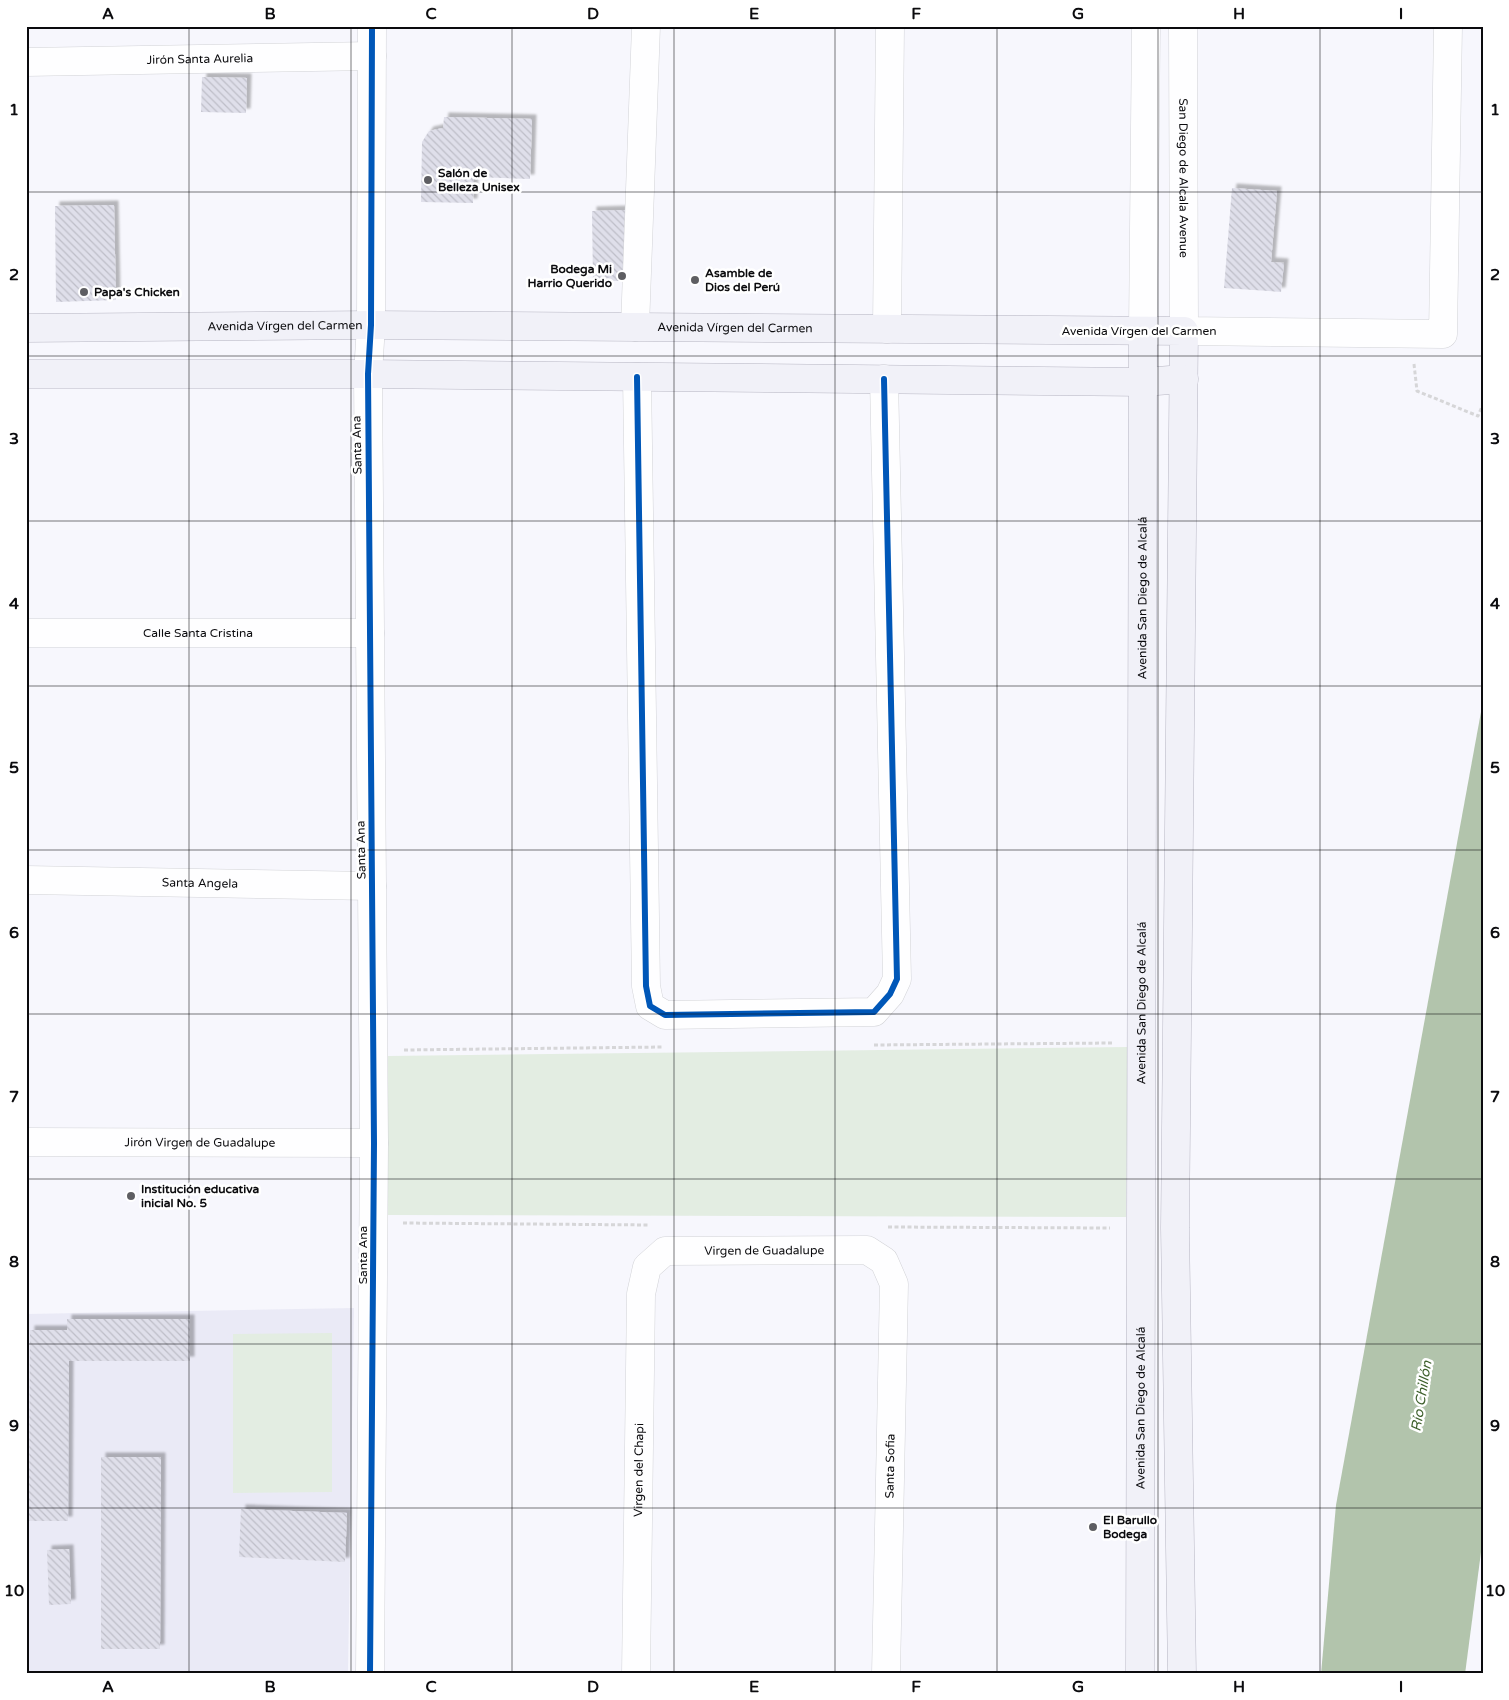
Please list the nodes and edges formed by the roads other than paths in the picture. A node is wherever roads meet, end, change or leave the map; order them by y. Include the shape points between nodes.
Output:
1 (372, 26) edge
2 (646, 26) edge
3 (890, 26) edge
4 (1146, 26) edge
5 (1183, 26) edge
6 (1448, 26) edge
7 (372, 56) junction
8 (26, 62) edge
9 (371, 325) junction
10 (635, 327) junction
11 (26, 328) edge
12 (887, 329) junction
13 (1143, 331) junction
14 (1184, 331) junction
15 (26, 374) edge
16 (368, 374) junction
17 (636, 377) junction
18 (884, 379) junction
19 (1184, 379) junction
20 (1143, 382) junction
21 (1142, 627) junction
22 (1180, 627) junction
23 (370, 633) junction
24 (26, 634) edge
25 (26, 880) edge
26 (372, 886) junction
27 (26, 1142) edge
28 (374, 1143) junction
29 (1176, 1143) junction
30 (1140, 1144) junction
31 (884, 1261) joint
32 (647, 1267) joint
33 (370, 1674) edge
34 (636, 1674) edge
35 (886, 1674) edge
36 (1140, 1674) edge
37 (1182, 1674) edge

1 - 7 street, Santa Ana
2 - 10 street
3 - 12 street
4 - 13 street
5 - 14 street, San Diego de Alcala Avenue
6 - 14 street, Avenida Vírgen del Carmen via 1443,334
7 - 8 street, Jirón Santa Aurelia
7 - 9 street, Santa Ana
9 - 10 main road, Avenida Vírgen del Carmen
9 - 11 main road, Avenida Vírgen del Carmen
9 - 16 street, Santa Ana
10 - 12 main road, Avenida Vírgen del Carmen
12 - 13 main road, Avenida Vírgen del Carmen
13 - 14 main road, Avenida Vírgen del Carmen
13 - 20 main road, Avenida San Diego de Alcalá
14 - 19 main road
15 - 16 main road
16 - 17 main road
16 - 23 street, Santa Ana
17 - 18 main road
17 - 18 street via 646,986 650,1006 665,1014 874,1012 890,994 897,979
18 - 20 main road
19 - 20 main road
19 - 22 main road
20 - 21 main road, Avenida San Diego de Alcalá
21 - 22 main road
21 - 30 main road, Avenida San Diego de Alcalá
22 - 29 main road
23 - 24 street, Calle Santa Cristina
23 - 26 street, Santa Ana
25 - 26 street, Santa Angela
26 - 28 street, Santa Ana
27 - 28 street, Jirón Virgen de Guadalupe
28 - 33 street, Santa Ana
29 - 30 main road
29 - 37 main road
30 - 36 main road, Avenida San Diego de Alcalá
31 - 32 street, Virgen de Guadalupe via 867,1250 665,1252
31 - 35 street, Santa Sofia via 894,1284
32 - 34 street, Virgen del Chapi via 641,1294

